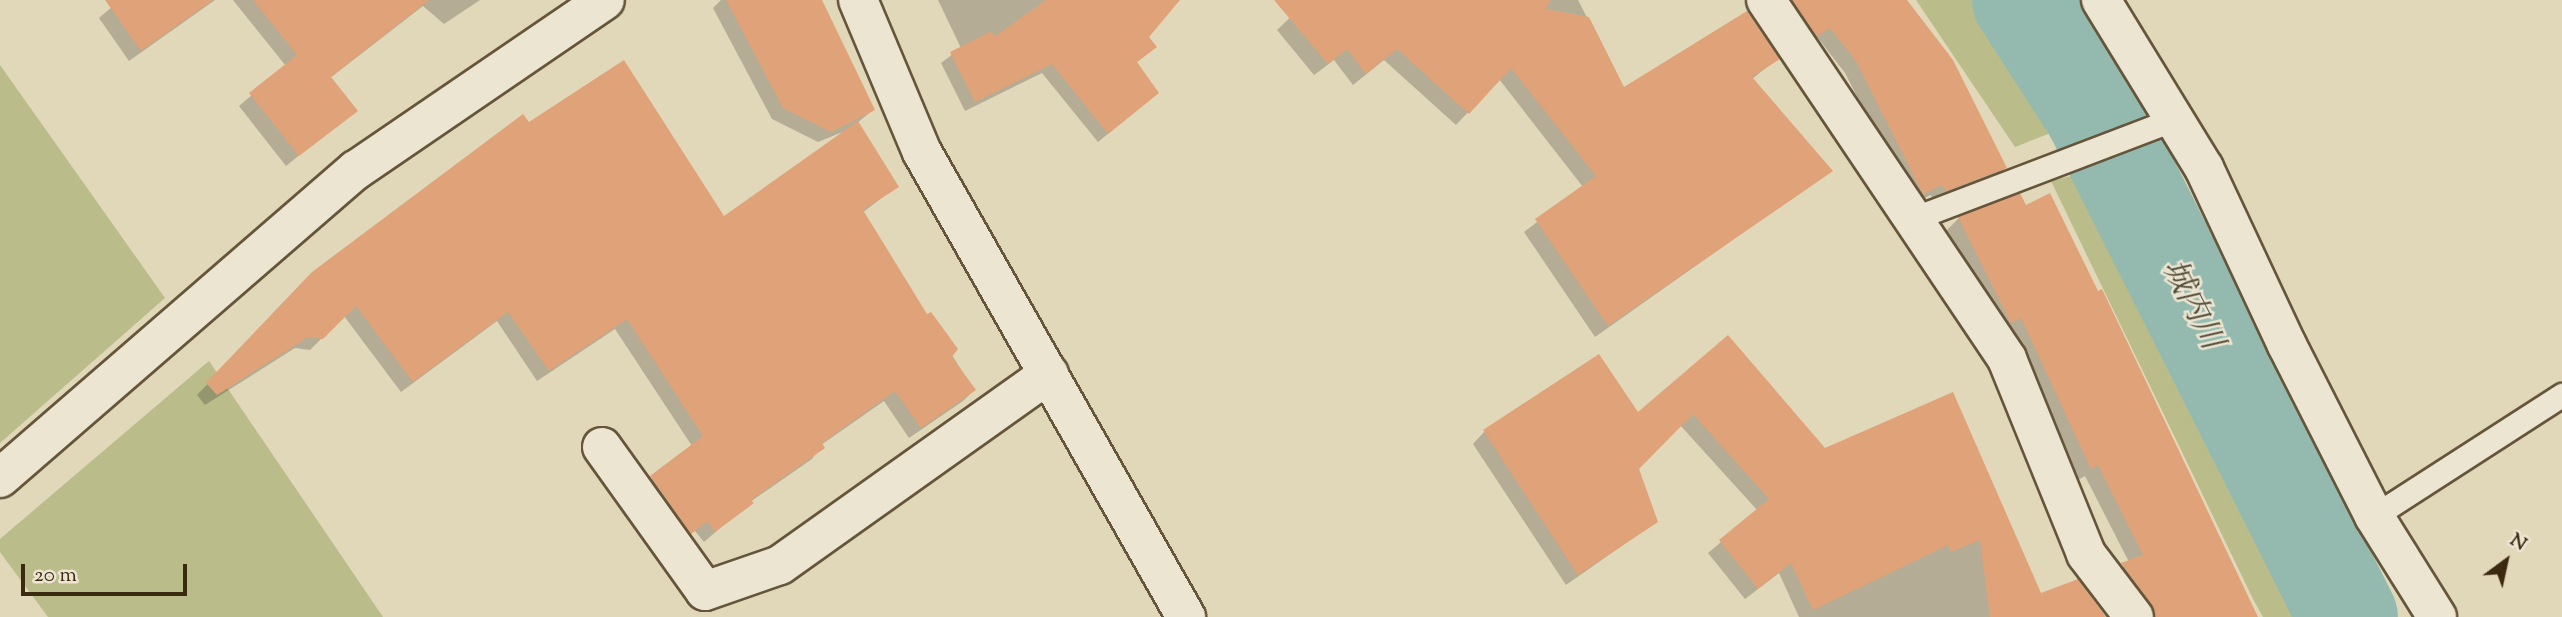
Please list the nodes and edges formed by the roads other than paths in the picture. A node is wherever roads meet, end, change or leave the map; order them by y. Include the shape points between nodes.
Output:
1 (605, 0) edge
2 (858, 0) edge
3 (1766, 0) edge
4 (2101, 0) edge
5 (2174, 119) junction
6 (1910, 220) junction
7 (1049, 374) junction
8 (2562, 395) edge
9 (602, 447) dead end
10 (0, 478) edge
11 (2374, 516) junction
12 (1186, 617) edge
13 (2134, 617) edge
14 (2437, 617) edge

1 - 10 street via 356,170
2 - 7 street via 922,152
3 - 6 street
4 - 5 street
5 - 6 lane
5 - 11 street via 2204,168
6 - 13 street via 2007,359 2086,554
7 - 9 street via 780,565 705,591
7 - 12 street
8 - 11 lane
11 - 14 street

